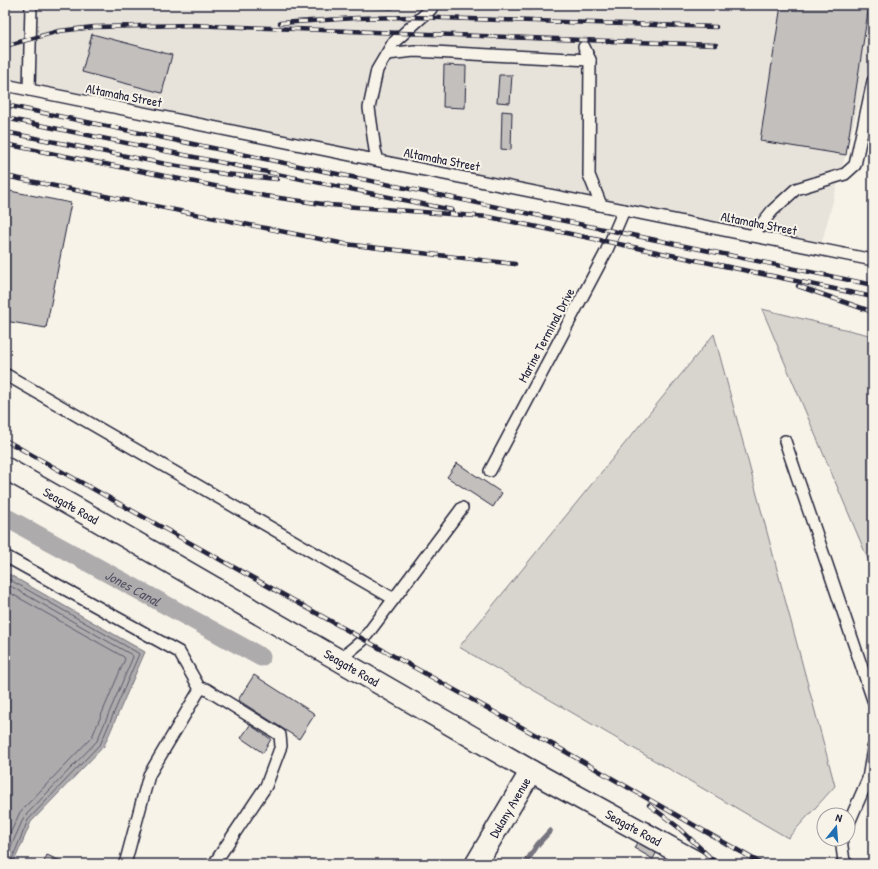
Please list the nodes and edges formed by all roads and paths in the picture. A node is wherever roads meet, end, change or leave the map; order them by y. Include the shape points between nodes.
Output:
1 (31, 5) edge
2 (431, 5) edge
3 (584, 47) dead end
4 (387, 54) junction
5 (590, 60) junction
6 (873, 81) edge
7 (5, 86) edge
8 (29, 90) junction
9 (378, 160) junction
10 (601, 205) junction
11 (624, 210) junction
12 (752, 236) junction
13 (873, 260) edge
14 (5, 374) edge
15 (785, 441) dead end
16 (5, 468) edge
17 (490, 471) dead end
18 (462, 508) dead end
19 (5, 556) edge
20 (394, 599) junction
21 (339, 660) junction
22 (200, 689) junction
23 (873, 700) edge
24 (873, 748) edge
25 (532, 771) junction
26 (856, 807) edge
27 (842, 847) edge
28 (125, 864) edge
29 (214, 864) edge
30 (476, 864) edge
31 (700, 864) edge
32 (848, 864) edge

1 - 8 lane
2 - 4 lane via 431,9 393,43
3 - 5 lane
4 - 5 lane via 414,51
4 - 9 lane via 377,70 369,108
5 - 10 lane via 589,175
6 - 12 lane via 855,165 845,174 796,189 772,211
7 - 8 lane, Altamaha Street
8 - 9 lane, Altamaha Street
9 - 10 lane, Altamaha Street
10 - 11 lane, Altamaha Street
11 - 12 lane, Altamaha Street
11 - 17 lane, Marine Terminal Drive via 606,252
12 - 13 lane, Altamaha Street
14 - 20 lane
15 - 23 lane
16 - 21 street, Seagate Road
18 - 20 lane
19 - 22 lane via 179,652
20 - 21 lane via 363,640
21 - 25 street, Seagate Road
22 - 28 lane via 149,775
22 - 29 lane via 206,689 280,735 281,746 266,786
24 - 26 lane via 868,780
25 - 30 street, Dulany Avenue
25 - 31 street, Seagate Road
27 - 32 lane via 844,862

